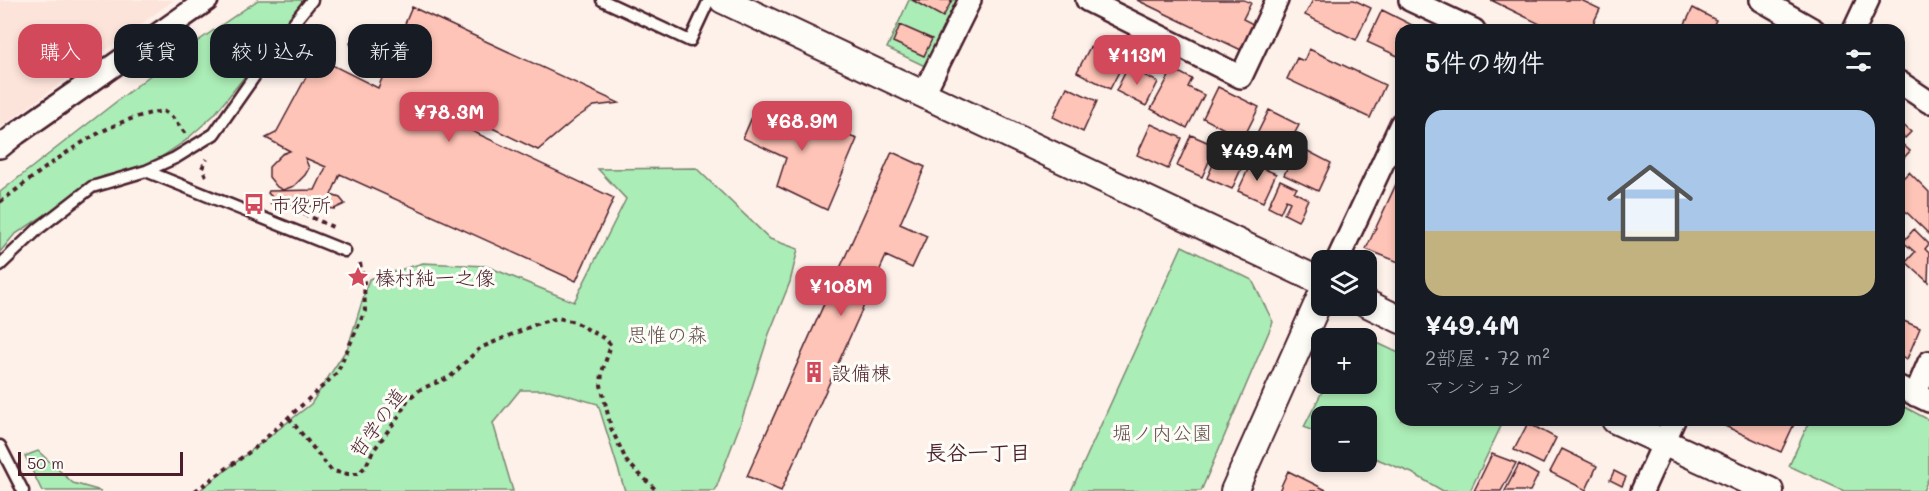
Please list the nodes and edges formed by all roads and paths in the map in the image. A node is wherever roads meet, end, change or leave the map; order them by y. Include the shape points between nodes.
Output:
1 (207, 0) edge
2 (312, 0) edge
3 (602, 0) edge
4 (709, 0) edge
5 (723, 0) edge
6 (970, 0) edge
7 (1087, 0) edge
8 (1278, 0) edge
9 (1410, 0) edge
10 (1761, 0) edge
11 (1868, 0) edge
12 (1450, 16) edge
13 (1464, 24) edge
14 (1803, 24) edge
15 (1857, 24) edge
16 (1905, 86) edge
17 (923, 95) junction
18 (1929, 102) edge
19 (194, 146) junction
20 (0, 147) edge
21 (1395, 150) edge
22 (209, 157) dead end
23 (204, 162) junction
24 (146, 171) junction
25 (214, 180) dead end
26 (0, 202) edge
27 (263, 202) dead end
28 (340, 232) dead end
29 (1343, 250) edge
30 (345, 251) dead end
31 (358, 258) dead end
32 (0, 265) edge
33 (1311, 277) edge
34 (1377, 308) edge
35 (1312, 316) edge
36 (1395, 317) edge
37 (1929, 362) edge
38 (1914, 394) edge
39 (289, 418) junction
40 (1642, 426) edge
41 (1669, 432) edge
42 (0, 447) edge
43 (23, 491) edge
44 (195, 491) edge
45 (657, 491) edge
46 (1234, 491) edge
47 (1642, 491) edge
48 (1770, 491) edge

1 - 20 street
2 - 19 lane via 214,134
3 - 4 lane via 690,41
5 - 17 street
6 - 17 street
7 - 8 street via 1241,78
9 - 12 street
10 - 14 street
11 - 15 street
12 - 13 street
16 - 18 street
17 - 33 street
19 - 23 path
19 - 24 lane
19 - 26 path via 163,111 146,114 114,124
21 - 29 street
22 - 23 path
23 - 25 path via 204,175
24 - 30 lane
24 - 32 lane via 92,187
27 - 28 path via 282,204
31 - 39 path via 364,281 364,311 338,373
34 - 36 street
35 - 46 street
37 - 38 street
39 - 44 path
39 - 45 path, 哲学の道 via 332,471 358,474 408,399 450,377 480,348 539,322 558,318 575,322 611,345 601,386 610,428 627,462
40 - 41 street
41 - 47 street
41 - 48 street
42 - 43 lane

